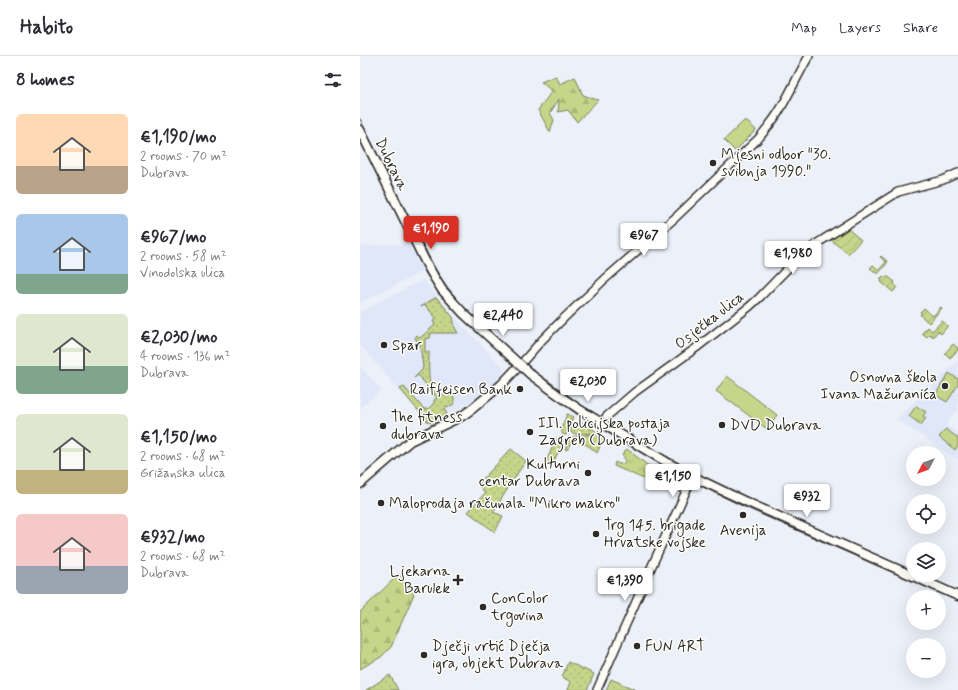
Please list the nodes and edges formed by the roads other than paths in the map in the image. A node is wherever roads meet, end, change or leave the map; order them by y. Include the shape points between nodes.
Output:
1 (809, 56) edge
2 (360, 130) edge
3 (958, 173) edge
4 (520, 365) junction
5 (602, 423) junction
6 (693, 476) junction
7 (360, 484) edge
8 (958, 596) edge
9 (597, 690) edge

1 - 4 street via 781,108 759,138 676,217 565,316
2 - 4 main road, Dubrava via 438,283 455,304
3 - 5 street, Osječka ulica via 943,180 898,192 816,244 749,307 629,396
4 - 5 main road, Dubrava via 556,393
4 - 7 main road via 497,389 472,409 410,441
5 - 6 main road, Dubrava
6 - 8 main road, Dubrava
6 - 9 street

